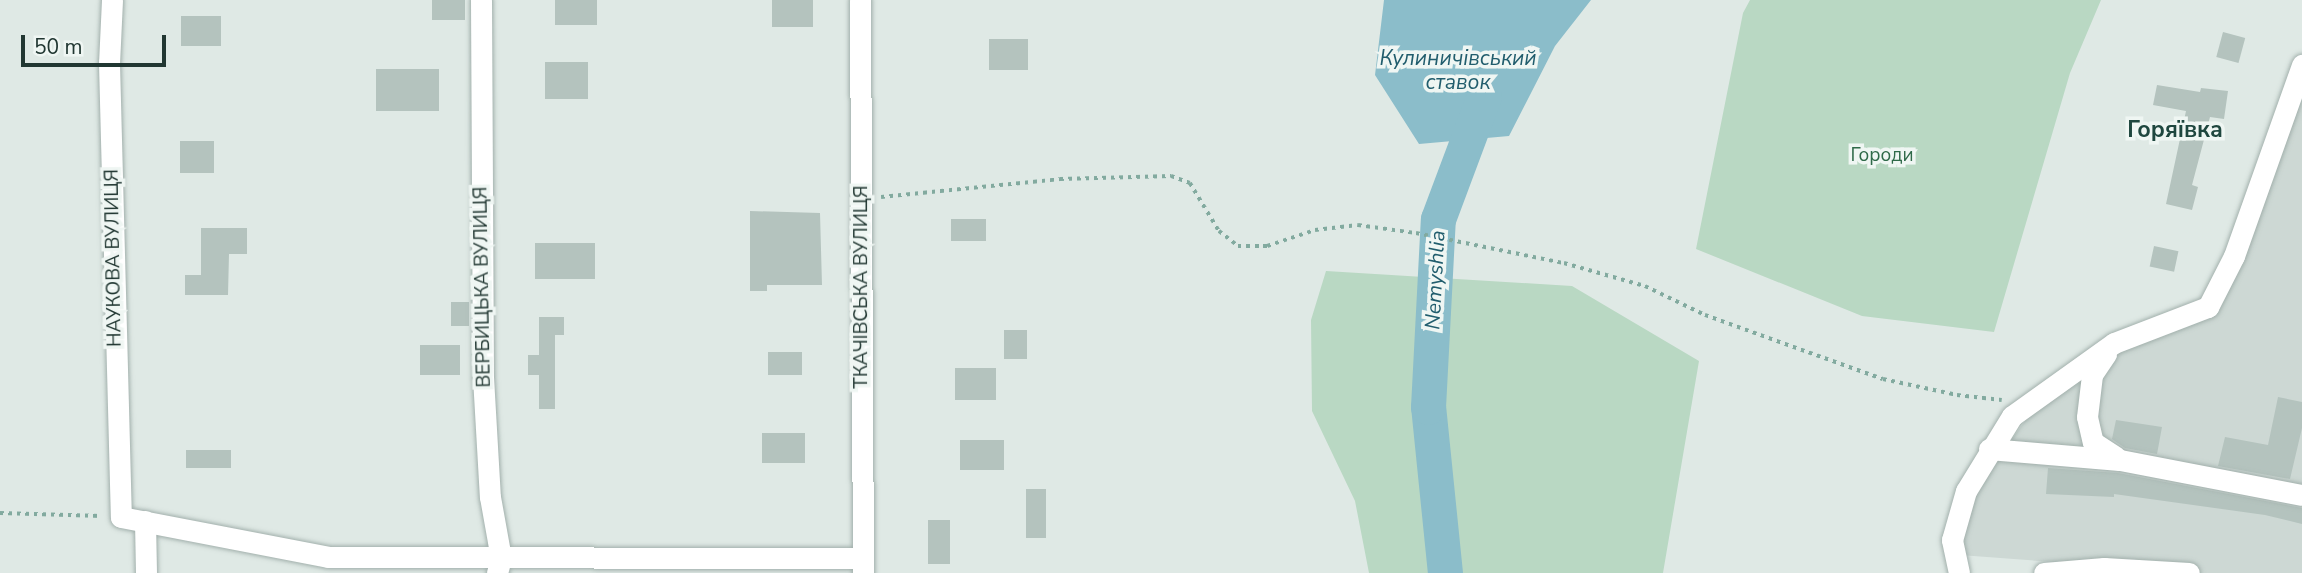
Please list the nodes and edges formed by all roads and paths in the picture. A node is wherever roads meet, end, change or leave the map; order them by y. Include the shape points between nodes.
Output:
1 (112, 0) edge
2 (481, 0) edge
3 (860, 0) edge
4 (2302, 65) edge
5 (861, 197) junction
6 (2114, 343) junction
7 (2028, 404) junction
8 (1989, 449) junction
9 (2120, 460) junction
10 (2302, 495) edge
11 (0, 513) edge
12 (121, 517) junction
13 (145, 521) junction
14 (499, 565) edge
15 (863, 565) edge
16 (146, 573) edge
17 (1959, 573) edge
18 (2044, 573) edge
19 (2189, 573) edge

1 - 12 street, НАУКОВА ВУЛИЦЯ via 109,63
2 - 14 street, ВЕРБИЦЬКА ВУЛИЦЯ via 483,377
3 - 5 street, ТКАЧІВСЬКА ВУЛИЦЯ
4 - 6 street via 2234,256 2208,307
5 - 7 path via 1060,179 1171,176 1190,183 1219,231 1238,246 1267,246 1315,230 1358,225 1564,262 1645,286 1705,315 1882,379
5 - 15 street, ТКАЧІВСЬКА ВУЛИЦЯ
6 - 7 street
6 - 9 street via 2092,375 2087,417 2093,442
7 - 8 street via 2012,416
8 - 9 street
8 - 17 street via 1966,491 1952,540
9 - 10 street
11 - 12 path
12 - 13 street
13 - 14 street via 328,557
13 - 16 street
14 - 15 street
18 - 19 street via 2104,568

